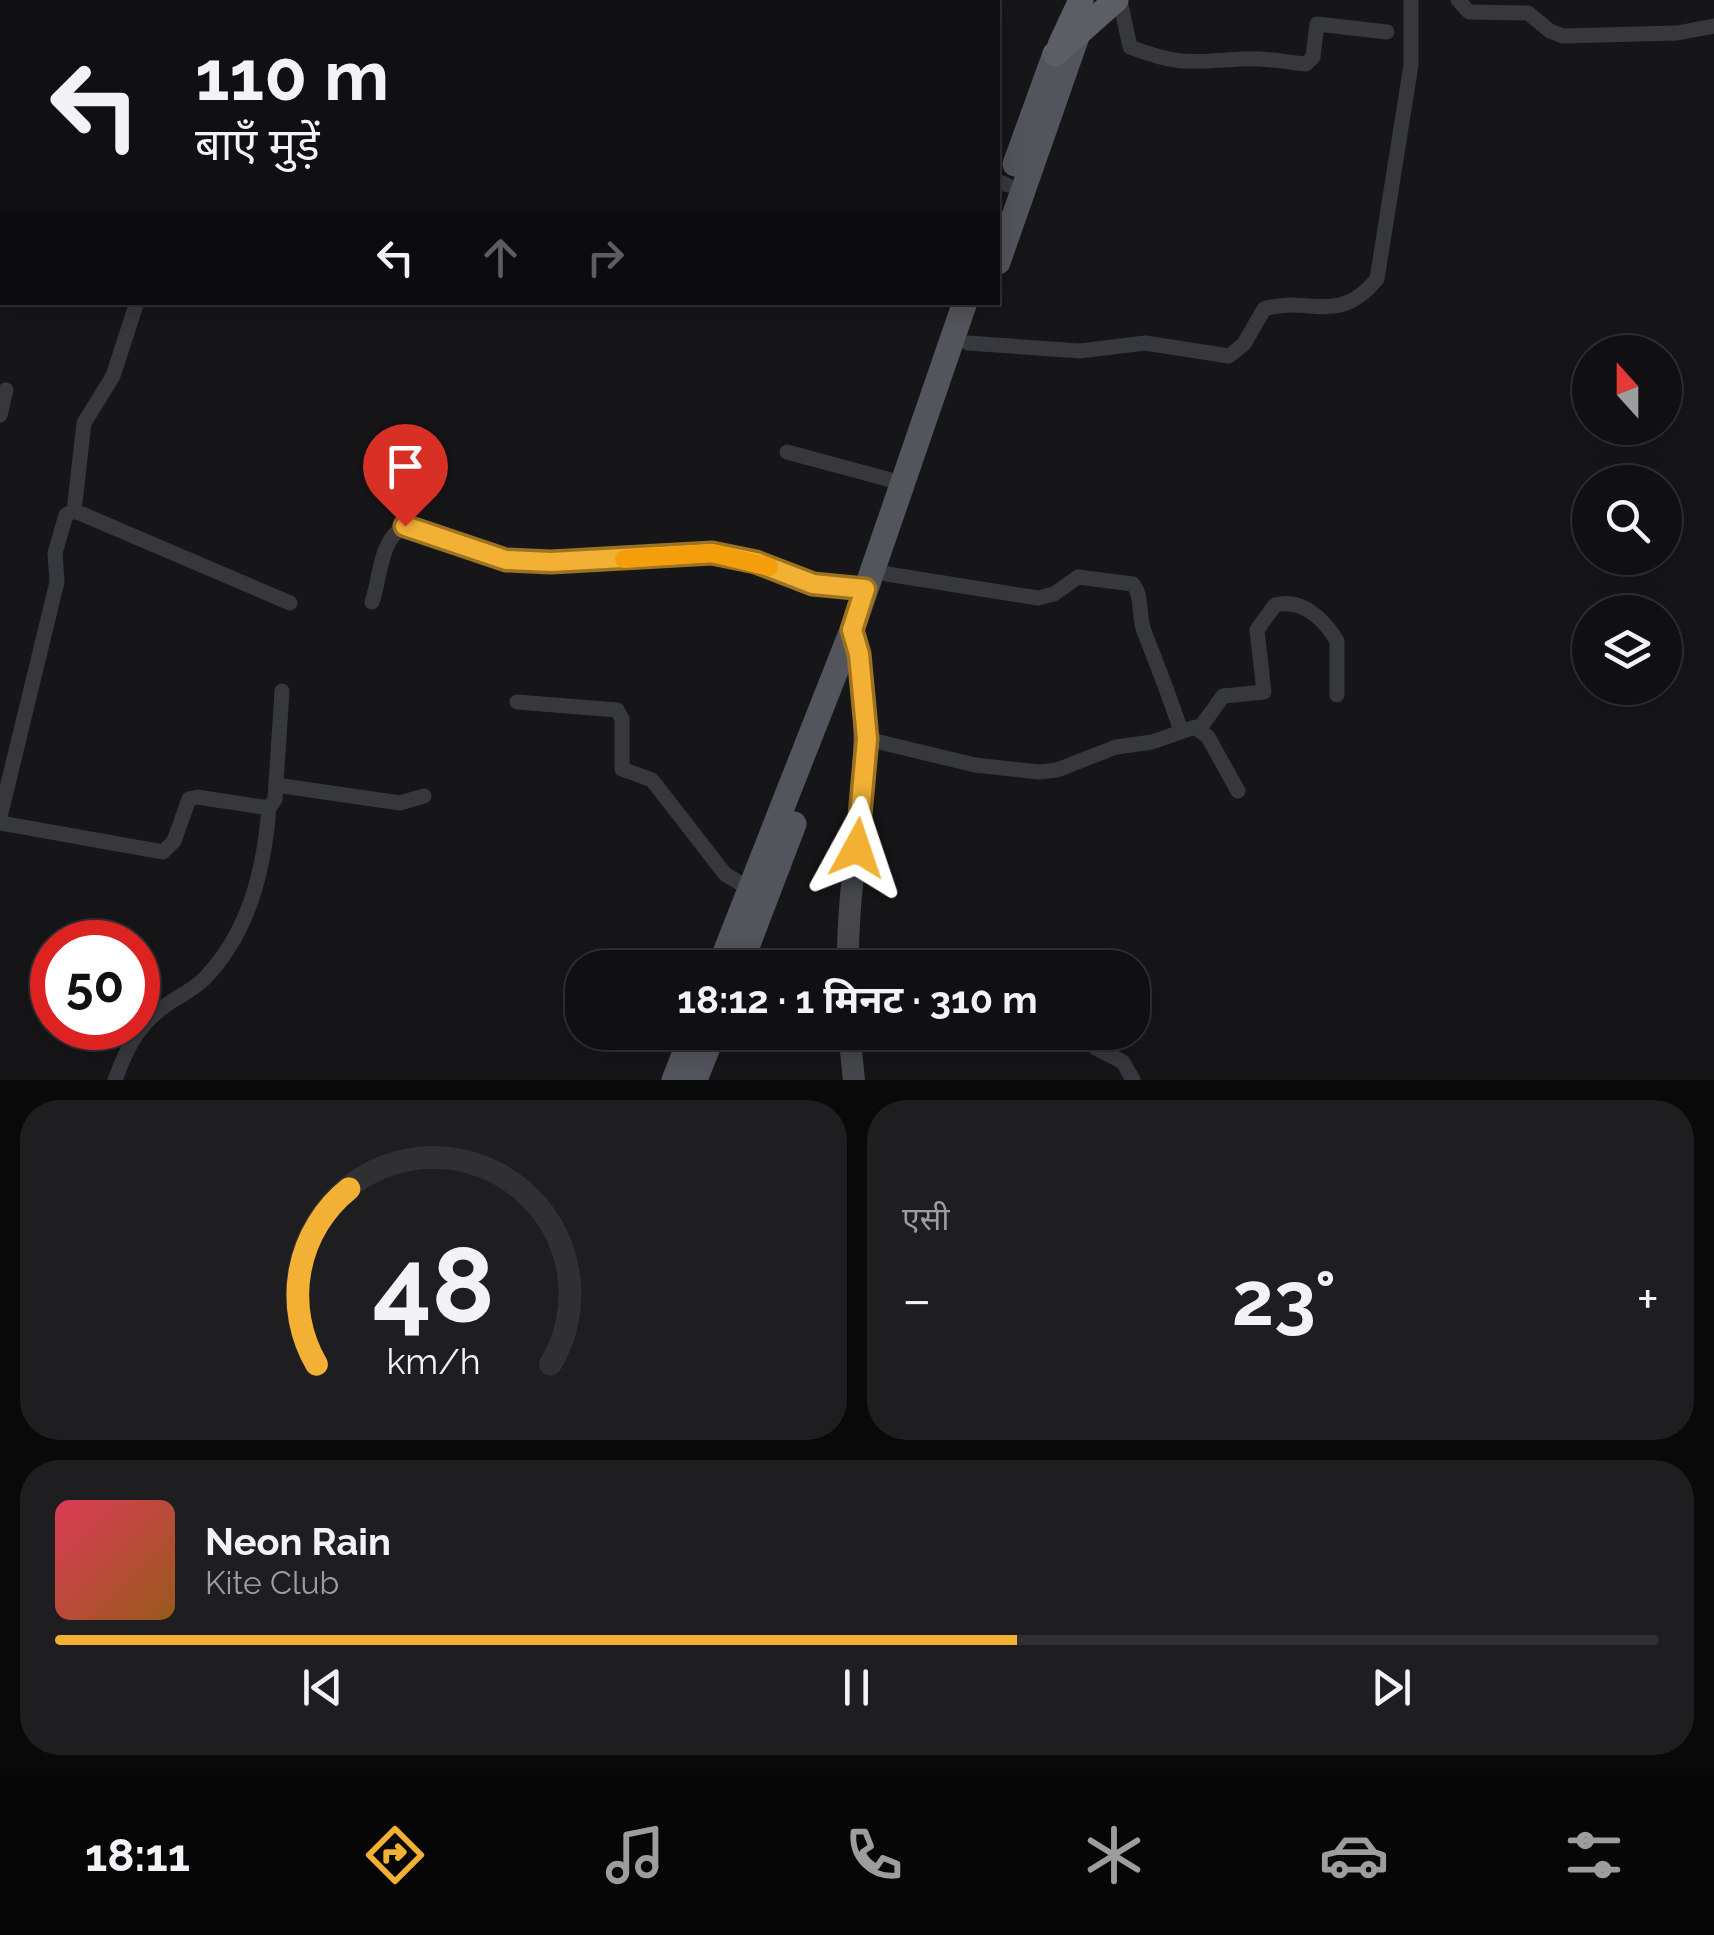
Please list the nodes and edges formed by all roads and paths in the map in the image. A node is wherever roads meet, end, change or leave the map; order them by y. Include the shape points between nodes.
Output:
1 (753, 0) edge
2 (766, 0) edge
3 (1118, 0) edge
4 (1410, 0) edge
5 (1458, 0) edge
6 (1081, 3) edge
7 (1714, 26) edge
8 (1387, 32) dead end
9 (1082, 33) junction
10 (1055, 54) junction
11 (1002, 183) edge
12 (1000, 257) edge
13 (136, 305) edge
14 (963, 305) edge
15 (981, 305) edge
16 (968, 343) junction
17 (6, 390) dead end
18 (0, 414) edge
19 (787, 452) dead end
20 (902, 483) junction
21 (74, 512) junction
22 (887, 574) junction
23 (865, 589) junction
24 (290, 602) dead end
25 (372, 602) dead end
26 (855, 642) junction
27 (282, 691) dead end
28 (1337, 695) dead end
29 (517, 702) dead end
30 (1200, 728) junction
31 (1181, 731) junction
32 (867, 739) junction
33 (276, 785) junction
34 (1238, 791) dead end
35 (424, 796) dead end
36 (270, 808) junction
37 (0, 820) edge
38 (758, 893) junction
39 (728, 950) edge
40 (744, 950) edge
41 (849, 950) edge
42 (686, 1050) edge
43 (707, 1050) edge
44 (851, 1050) edge
45 (1100, 1050) edge
46 (116, 1080) edge
47 (674, 1080) edge
48 (695, 1080) edge
49 (854, 1080) edge
50 (1133, 1080) edge

1 - 2 street
3 - 8 street via 1130,47 1178,62 1246,58 1306,64 1317,24
3 - 9 highway
4 - 16 street via 1410,65 1376,279 1368,290 1328,310 1264,308 1244,344 1228,356 1145,342 1080,351
5 - 7 street via 1469,12 1534,15 1563,36
6 - 9 main road
6 - 10 highway
9 - 10 highway
9 - 12 main road
10 - 11 main road
13 - 21 street via 113,376 84,423
14 - 20 main road
15 - 16 main road
16 - 22 main road
17 - 18 street
19 - 20 street
20 - 23 main road
21 - 24 street
21 - 37 street via 66,515 56,548 58,582
22 - 26 main road
22 - 31 street via 1038,598 1078,577 1133,584
23 - 25 street via 813,584 712,553 506,560 405,526 380,558 382,576
23 - 26 main road
26 - 32 main road
26 - 38 main road
27 - 33 street
28 - 30 street via 1340,656 1331,631 1302,604 1276,604 1255,637 1264,692 1223,696
29 - 38 street via 618,710 622,769 652,780 718,865
30 - 31 street
30 - 34 street
31 - 32 street via 1038,772 975,765
32 - 41 main road
33 - 35 street via 400,803
33 - 36 street
36 - 37 street via 189,799 174,842 163,852
36 - 46 street via 260,875 245,917 207,976 142,1024
38 - 39 main road
38 - 40 main road
42 - 47 main road
43 - 48 main road
44 - 49 main road
45 - 50 street via 1124,1062

